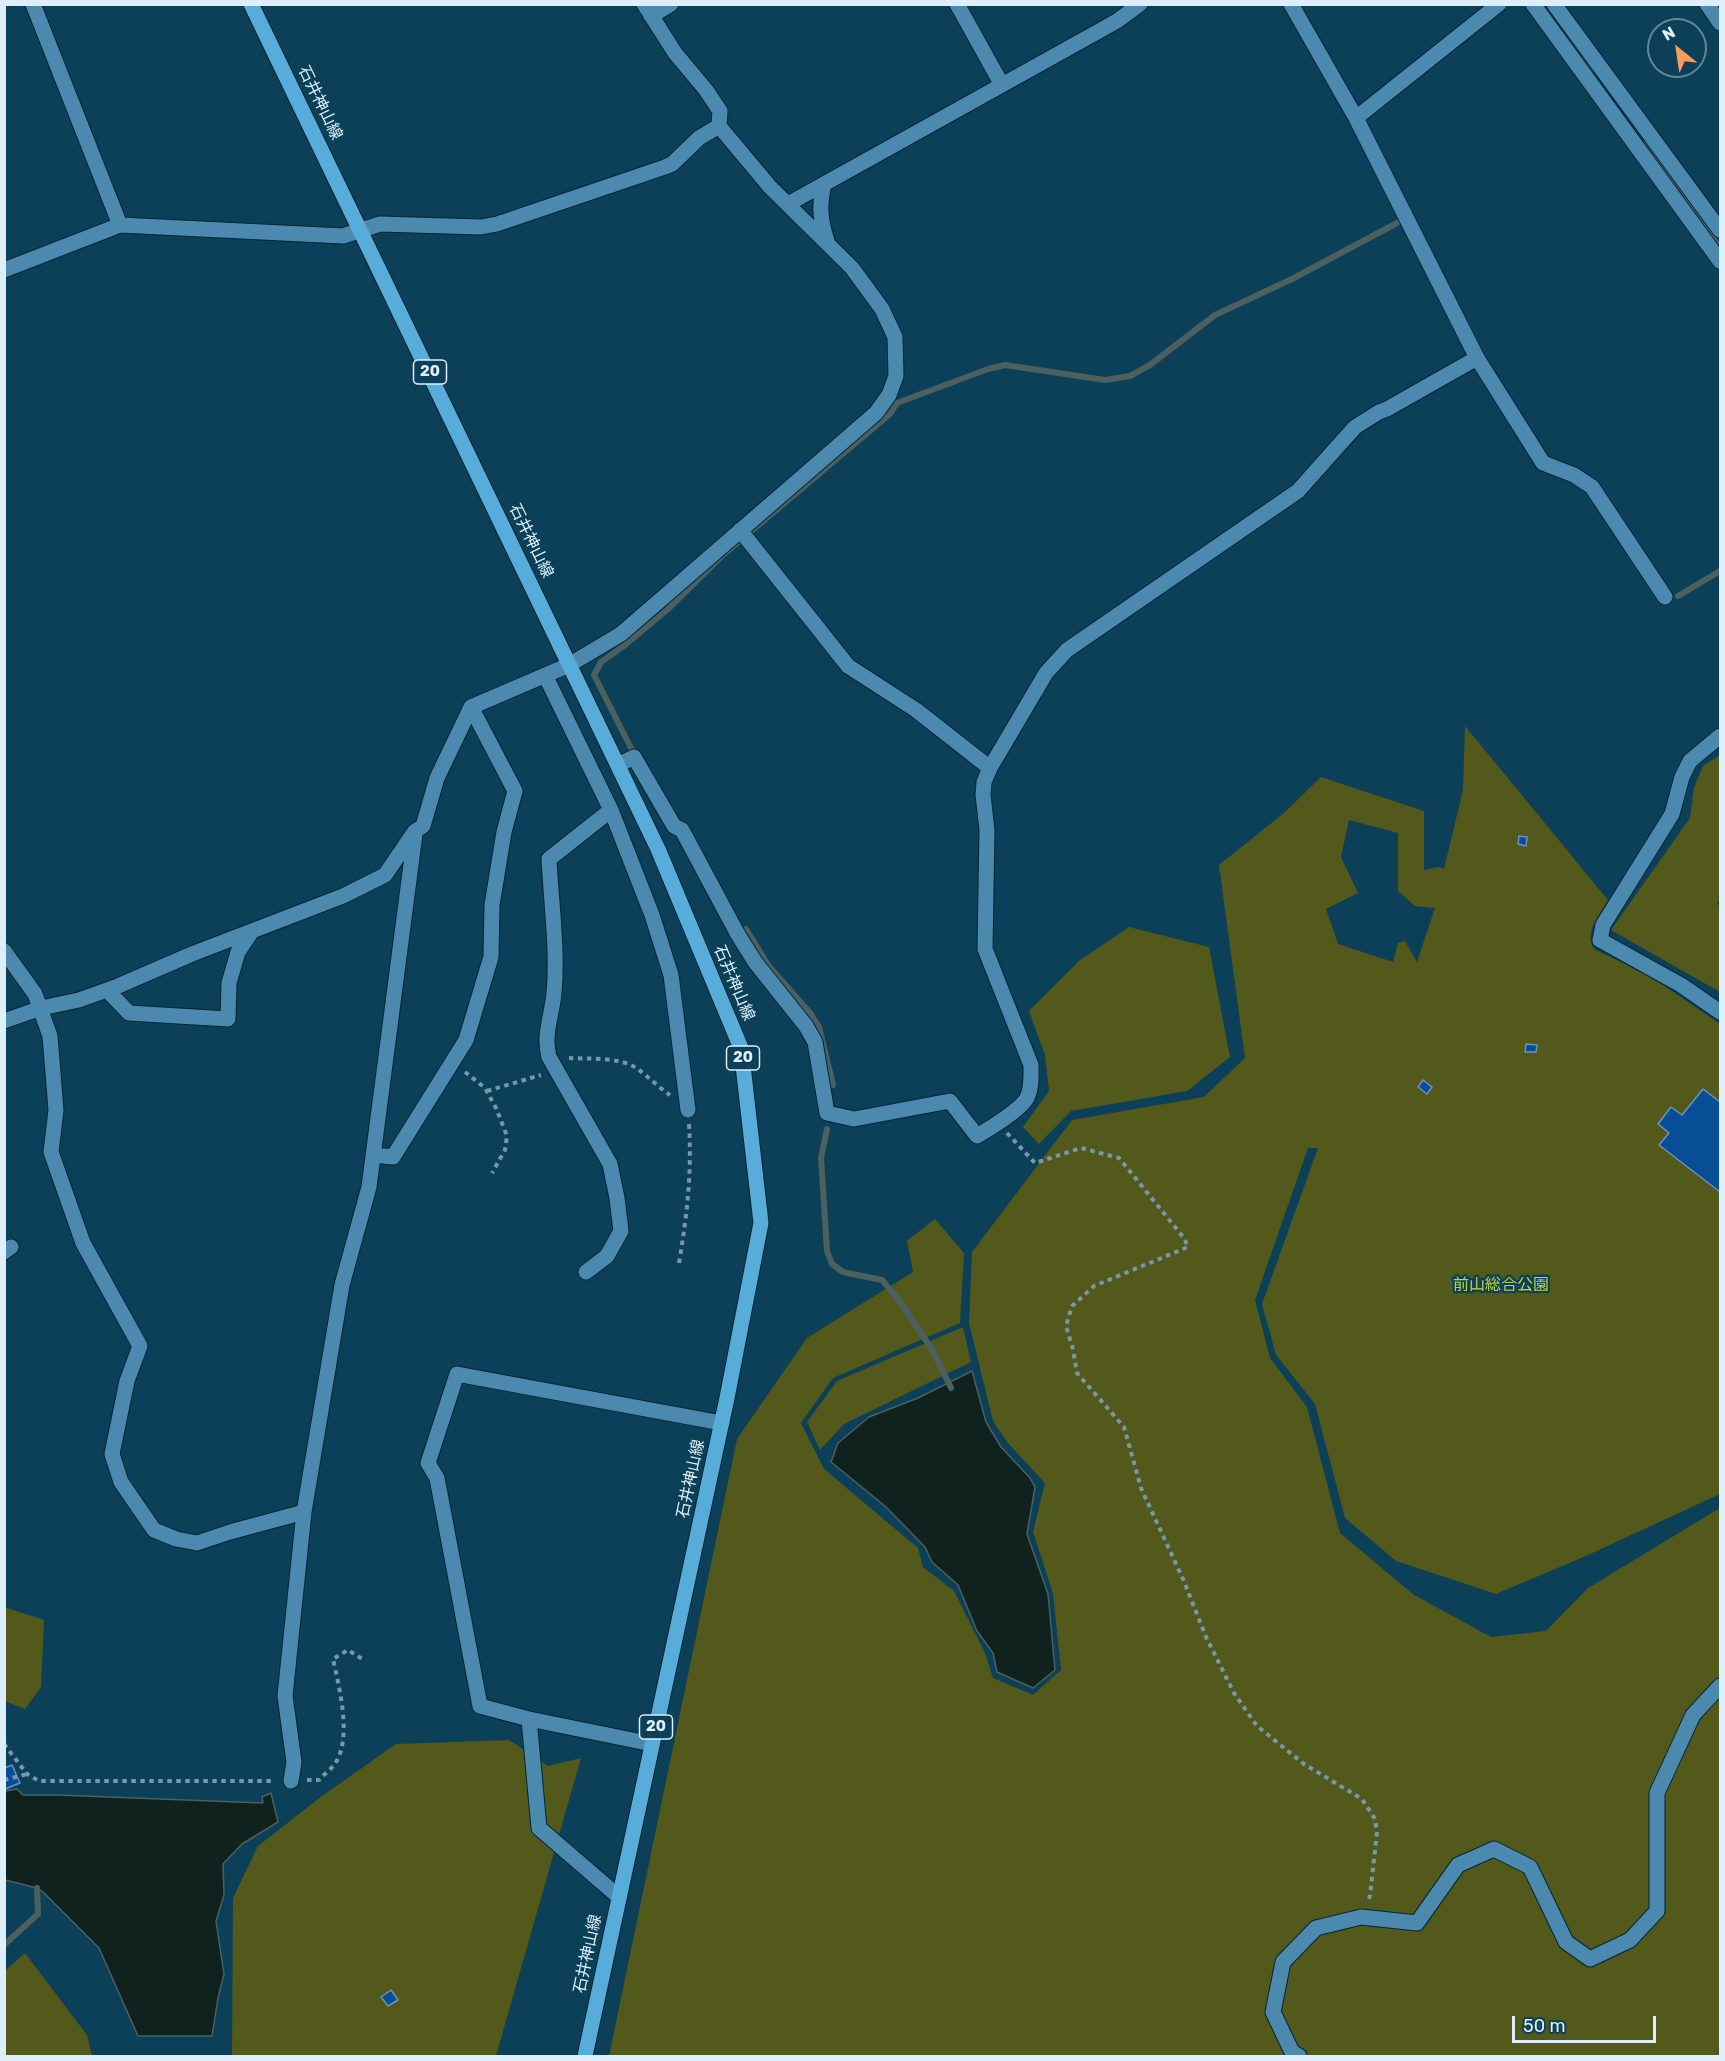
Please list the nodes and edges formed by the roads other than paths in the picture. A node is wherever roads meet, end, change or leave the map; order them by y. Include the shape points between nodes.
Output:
1 (33, 4) edge
2 (251, 4) edge
3 (671, 4) edge
4 (957, 4) edge
5 (1140, 4) edge
6 (1292, 4) edge
7 (1499, 4) edge
8 (1533, 4) edge
9 (1554, 4) edge
10 (1707, 4) edge
11 (647, 10) edge
12 (1720, 23) edge
13 (1002, 85) junction
14 (1624, 99) junction
15 (1609, 109) junction
16 (1356, 118) junction
17 (719, 126) junction
18 (824, 184) junction
19 (788, 204) junction
20 (120, 225) junction
21 (362, 230) junction
22 (1720, 230) edge
23 (828, 244) junction
24 (1720, 261) edge
25 (4, 270) edge
26 (1477, 358) junction
27 (744, 534) junction
28 (1665, 597) dead end
29 (569, 665) junction
30 (545, 675) junction
31 (471, 707) junction
32 (1720, 736) edge
33 (618, 765) junction
34 (990, 768) junction
35 (612, 810) junction
36 (415, 831) junction
37 (252, 931) junction
38 (4, 951) edge
39 (107, 990) junction
40 (41, 1008) junction
41 (1720, 1012) edge
42 (4, 1021) edge
43 (688, 1110) road end
44 (373, 1155) junction
45 (586, 1272) dead end
46 (722, 1423) junction
47 (304, 1512) junction
48 (1720, 1686) edge
49 (529, 1719) junction
50 (652, 1744) junction
51 (291, 1781) road end
52 (619, 1897) junction
53 (585, 2056) edge
54 (1299, 2056) edge

1 - 20 street
2 - 21 main road, 石井神山線 / 20
3 - 11 street
4 - 13 street
5 - 13 street via 1117,21
6 - 16 street
7 - 16 street
8 - 15 street
9 - 14 street
10 - 12 street
11 - 17 street via 720,111
13 - 18 street
14 - 15 street
14 - 22 street
15 - 24 street
16 - 26 street
17 - 19 street
17 - 21 street via 699,138 672,164 497,224 380,224
18 - 19 street
18 - 23 street via 819,204
19 - 23 street
20 - 21 street via 343,236
20 - 25 street
21 - 29 main road, 石井神山線 / 20
23 - 27 street via 852,268 882,309 895,337 896,376 889,395 876,412
26 - 28 street via 1543,463 1592,487
26 - 34 street via 1354,427 1298,491 1066,650 1046,673
27 - 29 street via 621,634
27 - 34 street via 848,666 916,710
29 - 30 street
29 - 33 main road, 石井神山線 / 20
30 - 31 street
30 - 35 street
31 - 36 street via 436,778 423,826
31 - 44 street via 515,791 492,905 491,957 466,1040 393,1157
32 - 41 street via 1690,761 1672,814 1603,925 1600,939
33 - 34 street via 634,757 674,826 682,830 755,962 806,1026 815,1042 827,1113 854,1119 950,1101 977,1136 1026,1100 1031,1085 1031,1065 985,949 987,830 983,795
33 - 46 main road, 石井神山線 / 20 via 658,849 741,1048 761,1223
35 - 43 street via 671,975
35 - 45 street via 549,859 554,992 545,1043 549,1057 610,1164 621,1231 607,1256
36 - 37 street via 385,875 343,896
36 - 44 street
37 - 39 street
37 - 39 street via 238,951 229,983 228,1019 129,1013
38 - 40 street via 36,994
39 - 40 street
40 - 42 street
40 - 47 street via 50,1036 56,1110 51,1152 83,1244 140,1346 127,1381 112,1454 121,1482 154,1530 197,1543
44 - 47 street via 369,1187 342,1285
46 - 49 street via 457,1374 428,1463 437,1478 480,1706
46 - 50 main road, 石井神山線 / 20
47 - 51 street via 285,1696 294,1762
48 - 54 street via 1693,1716 1657,1793 1657,1911 1630,1940 1590,1959 1566,1942 1530,1868 1494,1849 1458,1864 1417,1923 1361,1917 1316,1928 1283,1962 1273,2012 1292,2052
49 - 50 street
49 - 52 street via 539,1828
50 - 52 main road, 石井神山線 / 20
52 - 53 main road, 石井神山線 / 20

